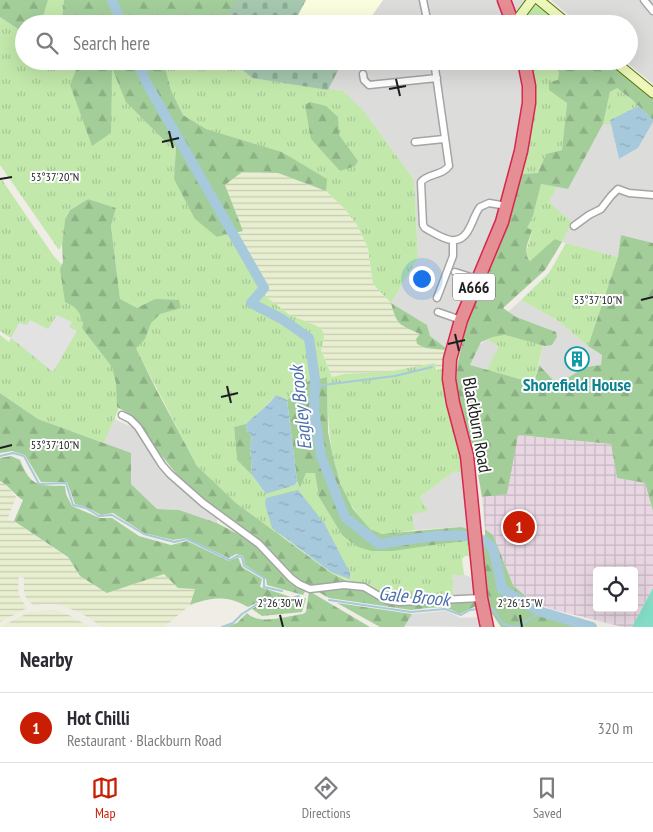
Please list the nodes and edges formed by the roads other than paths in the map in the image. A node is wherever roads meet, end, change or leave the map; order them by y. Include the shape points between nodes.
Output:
1 (422, 0) edge
2 (504, 0) edge
3 (532, 0) edge
4 (539, 0) edge
5 (647, 1) edge
6 (653, 11) edge
7 (426, 15) edge
8 (510, 15) edge
9 (521, 15) edge
10 (557, 15) edge
11 (436, 70) edge
12 (526, 70) edge
13 (625, 70) edge
14 (363, 74) dead end
15 (437, 78) junction
16 (653, 93) edge
17 (444, 139) junction
18 (417, 143) dead end
19 (653, 194) edge
20 (507, 206) junction
21 (574, 226) dead end
22 (453, 241) junction
23 (455, 272) dead end
24 (477, 279) junction
25 (437, 298) dead end
26 (438, 312) dead end
27 (461, 320) junction
28 (122, 415) dead end
29 (482, 600) junction
30 (485, 621) edge

1 - 7 street
2 - 8 highway
3 - 9 main road
4 - 10 main road
5 - 6 street
11 - 15 street
12 - 20 highway, Blackburn Road / A666 via 529,103
13 - 16 main road
14 - 15 street via 369,88
15 - 17 street
17 - 18 street
17 - 22 street via 449,166 420,182 422,221 425,228
19 - 21 street via 618,189 601,209
20 - 22 street via 489,203 480,207 468,233
20 - 24 highway, Blackburn Road / A666
22 - 25 street via 453,256
23 - 24 street
24 - 27 highway, Blackburn Road / A666
26 - 27 street
27 - 29 highway, Blackburn Road / A666 via 450,359 449,379 468,456
28 - 29 street via 138,428 170,474 259,544 291,578 308,589 344,585 364,587 386,600 399,602
29 - 30 highway, Blackburn Road / A666

